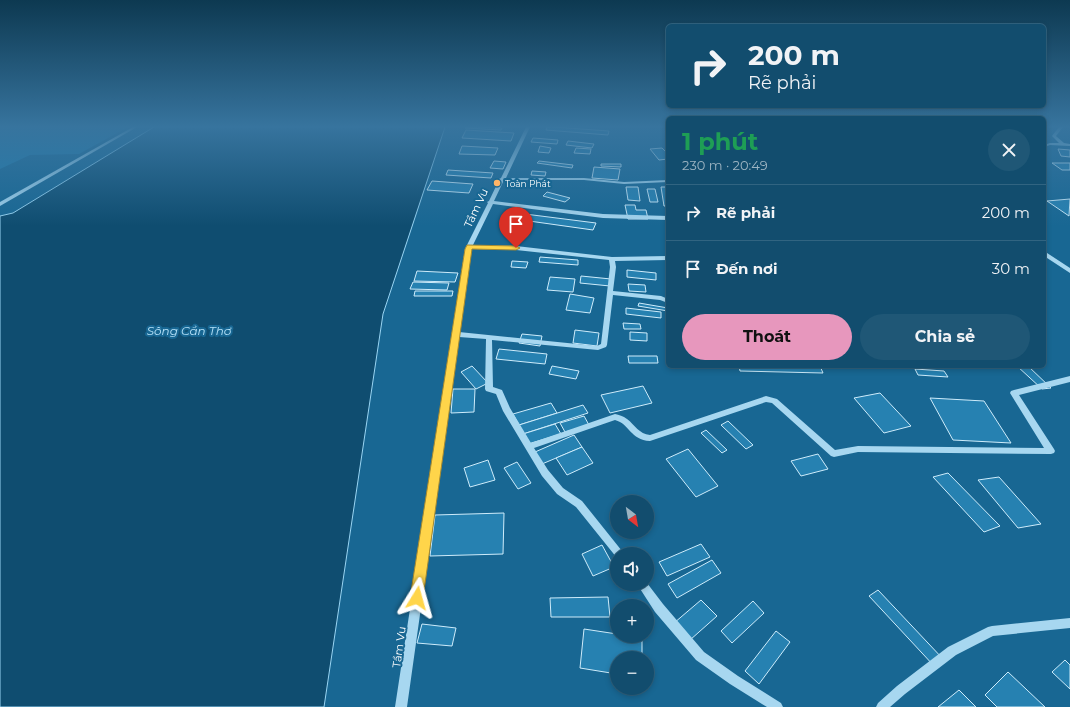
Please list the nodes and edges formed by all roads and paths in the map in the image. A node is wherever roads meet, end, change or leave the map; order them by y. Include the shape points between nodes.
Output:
1 (77, 160) edge
2 (511, 160) edge
3 (501, 179) junction
4 (666, 181) edge
5 (490, 202) junction
6 (0, 204) edge
7 (666, 218) edge
8 (470, 247) junction
9 (1046, 254) edge
10 (666, 258) edge
11 (612, 259) junction
12 (1070, 271) edge
13 (610, 293) junction
14 (666, 300) edge
15 (456, 334) junction
16 (489, 337) junction
17 (1070, 379) edge
18 (529, 447) junction
19 (613, 547) edge
20 (647, 591) edge
21 (1070, 623) edge
22 (401, 707) edge
23 (777, 707) edge
24 (882, 707) edge

1 - 6 street
2 - 3 street, Tầm Vu
3 - 4 street via 584,179 624,183
3 - 5 street, Tầm Vu
5 - 7 street via 603,216
5 - 8 street, Tầm Vu
8 - 11 street via 516,248
8 - 15 street, Tầm Vu
9 - 12 street
10 - 11 street
11 - 13 street
13 - 14 street
13 - 16 street via 604,345 598,348
15 - 16 street
15 - 22 street, Tầm Vu
16 - 18 street via 489,389 499,392
17 - 18 street via 1014,393 1052,451 858,449 834,454 774,401 766,400 650,438 640,436 622,419 615,418
18 - 19 street via 560,491 579,504
20 - 23 street via 700,656
21 - 24 street via 992,631 952,651

